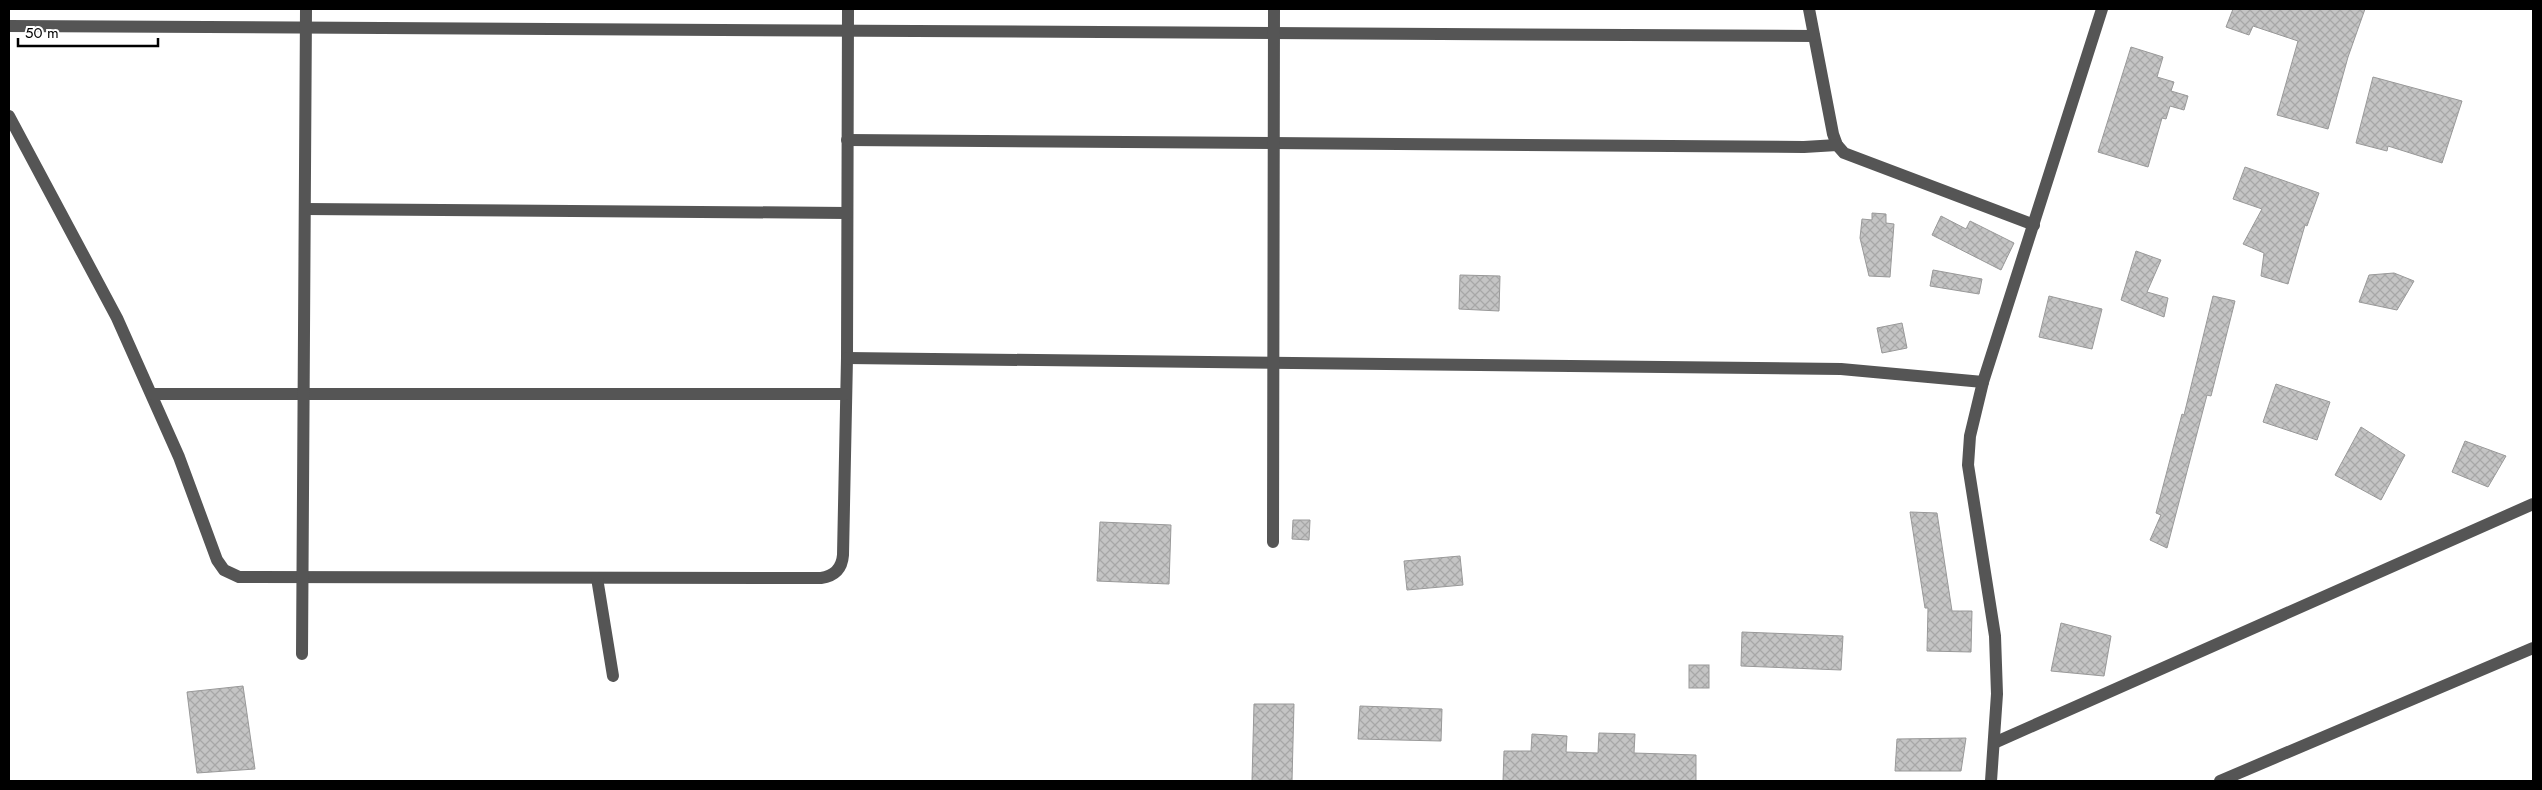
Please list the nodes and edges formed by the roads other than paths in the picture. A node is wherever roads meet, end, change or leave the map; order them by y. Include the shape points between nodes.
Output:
1 (306, 9) edge
2 (848, 9) edge
3 (1274, 9) edge
4 (1809, 9) edge
5 (2102, 9) edge
6 (9, 26) edge
7 (306, 28) junction
8 (848, 32) junction
9 (1274, 34) junction
10 (1814, 36) junction
11 (9, 116) edge
12 (847, 140) junction
13 (1274, 144) junction
14 (1837, 145) junction
15 (305, 209) junction
16 (847, 213) junction
17 (2034, 225) junction
18 (847, 358) junction
19 (1273, 363) junction
20 (1982, 382) junction
21 (152, 394) junction
22 (304, 394) junction
23 (846, 394) junction
24 (2533, 504) edge
25 (1273, 542) dead end
26 (302, 577) junction
27 (597, 578) junction
28 (2533, 648) edge
29 (302, 654) dead end
30 (613, 676) dead end
31 (1994, 743) junction
32 (1991, 781) edge
33 (2220, 781) edge

1 - 7 street
2 - 8 street
3 - 9 street
4 - 10 street
5 - 17 street
6 - 7 street
7 - 8 street
7 - 15 street
8 - 9 street
8 - 12 street
9 - 10 street
9 - 13 street
10 - 14 street
11 - 21 street via 108,301
12 - 13 street
12 - 16 street
13 - 14 street
13 - 19 street
14 - 17 street via 1844,153 1856,158
15 - 16 street
15 - 22 street
16 - 18 street
17 - 20 street
18 - 19 street
18 - 23 street
19 - 20 street via 1841,369
19 - 25 street
20 - 31 street via 1970,436 1968,465 1995,636 1997,694
21 - 22 street
21 - 26 street via 183,465 217,560 224,570 239,577
22 - 23 street
22 - 26 street
23 - 27 street via 842,560 832,575 821,578
24 - 31 street
26 - 27 street
26 - 29 street
27 - 30 street
28 - 33 street
31 - 32 street

